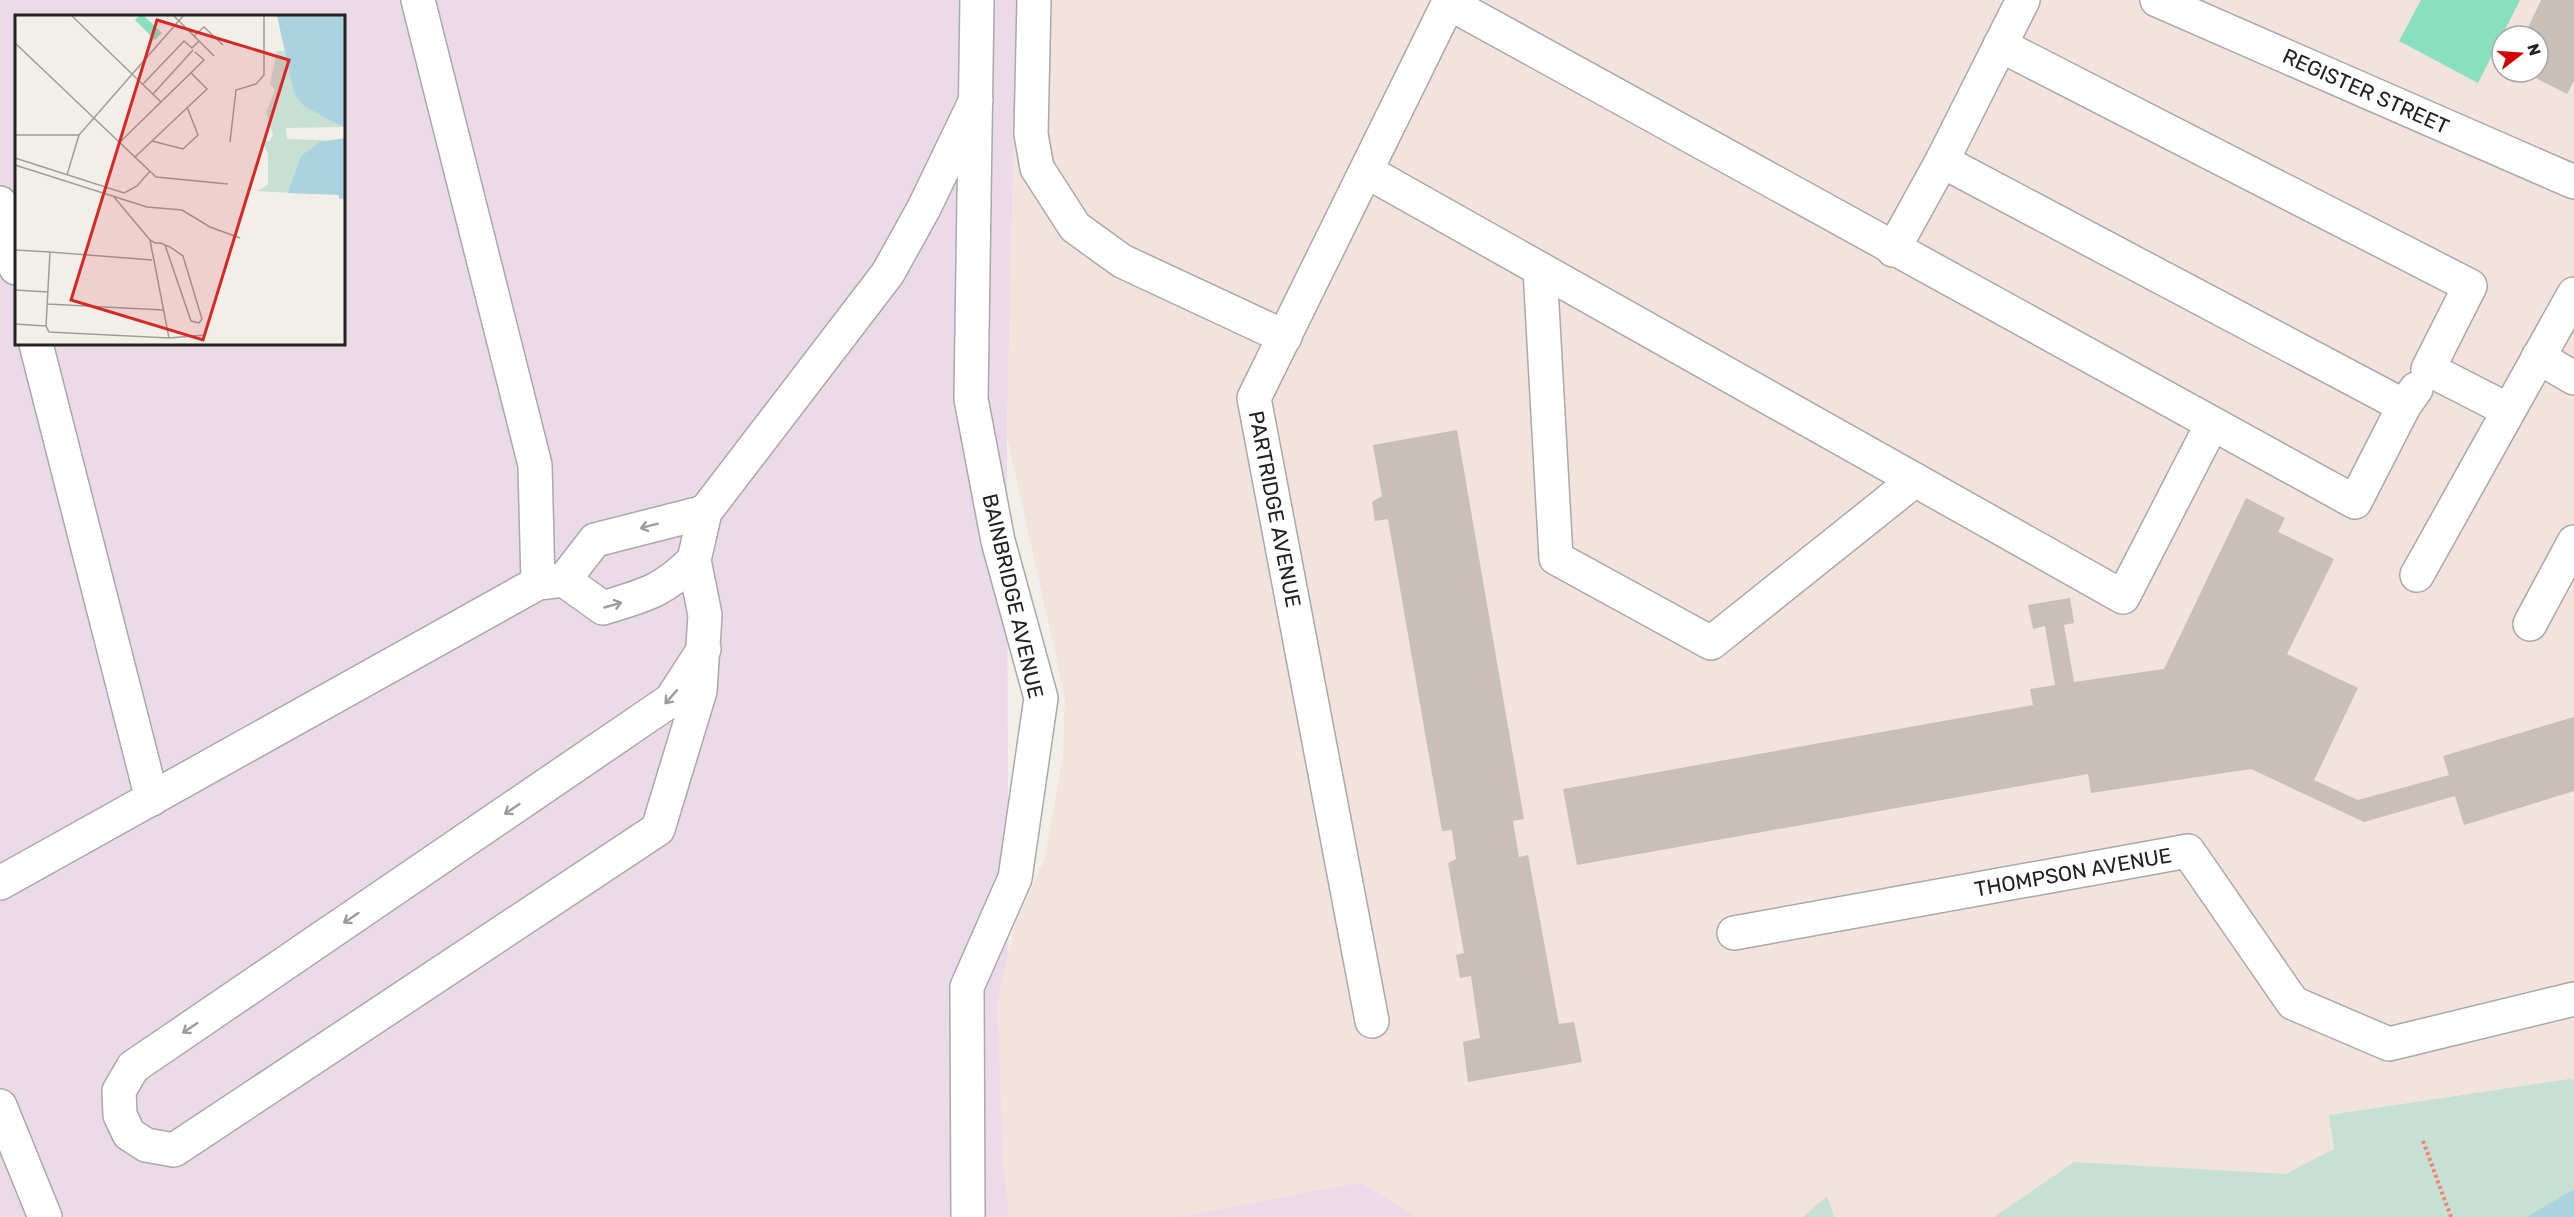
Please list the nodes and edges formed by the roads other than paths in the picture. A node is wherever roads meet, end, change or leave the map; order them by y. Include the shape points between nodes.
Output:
1 (418, 0) edge
2 (977, 0) edge
3 (1034, 0) edge
4 (2023, 0) edge
5 (2157, 0) edge
6 (1450, 2) edge
7 (2000, 45) junction
8 (976, 100) junction
9 (1942, 161) junction
10 (1366, 171) junction
11 (2574, 182) edge
12 (0, 204) edge
13 (1893, 250) junction
14 (15, 264) edge
15 (1540, 269) junction
16 (2574, 294) edge
17 (1285, 337) junction
18 (36, 345) edge
19 (2538, 357) junction
20 (2428, 369) junction
21 (2574, 378) edge
22 (2404, 406) junction
23 (2508, 411) junction
24 (2212, 424) junction
25 (1915, 480) junction
26 (705, 512) junction
27 (2574, 542) edge
28 (694, 560) junction
29 (2417, 575) dead end
30 (551, 581) junction
31 (2530, 624) dead end
32 (704, 649) junction
33 (152, 799) junction
34 (0, 883) edge
35 (1734, 933) dead end
36 (2574, 999) edge
37 (1372, 1021) dead end
38 (0, 1107) edge
39 (45, 1217) edge
40 (968, 1217) edge

1 - 30 street via 535,465
2 - 8 street, BAINBRIDGE AVENUE
3 - 17 street via 1031,134 1037,168 1075,227 1122,261
4 - 7 street
5 - 11 street, REGISTER STREET
6 - 10 street, PARTRIDGE AVENUE
6 - 13 street
7 - 9 street
7 - 20 street via 2470,286
8 - 26 street via 888,273
8 - 40 street, BAINBRIDGE AVENUE via 971,399 998,541 1041,698 1015,878 967,987
9 - 13 street
9 - 22 street
10 - 15 street
10 - 17 street, PARTRIDGE AVENUE
12 - 14 street
13 - 24 street
15 - 25 street
15 - 25 street via 1556,558 1711,643
16 - 19 street
17 - 37 street, PARTRIDGE AVENUE via 1254,398
18 - 33 street
19 - 21 street
19 - 23 street
20 - 22 street
20 - 23 street
22 - 24 street via 2355,502
23 - 29 street
24 - 25 street via 2123,597
26 - 28 street
26 -> 30 street via 595,540
27 - 31 street
30 -> 28 street via 603,608 655,592
28 - 32 street via 705,615
30 - 33 street
32 -> 32 street via 671,700 133,1067 120,1091 120,1115 129,1134 146,1144 174,1150 658,830 700,692
33 - 34 street
35 - 36 street, THOMPSON AVENUE via 2188,851 2294,1003 2389,1044
38 - 39 street

